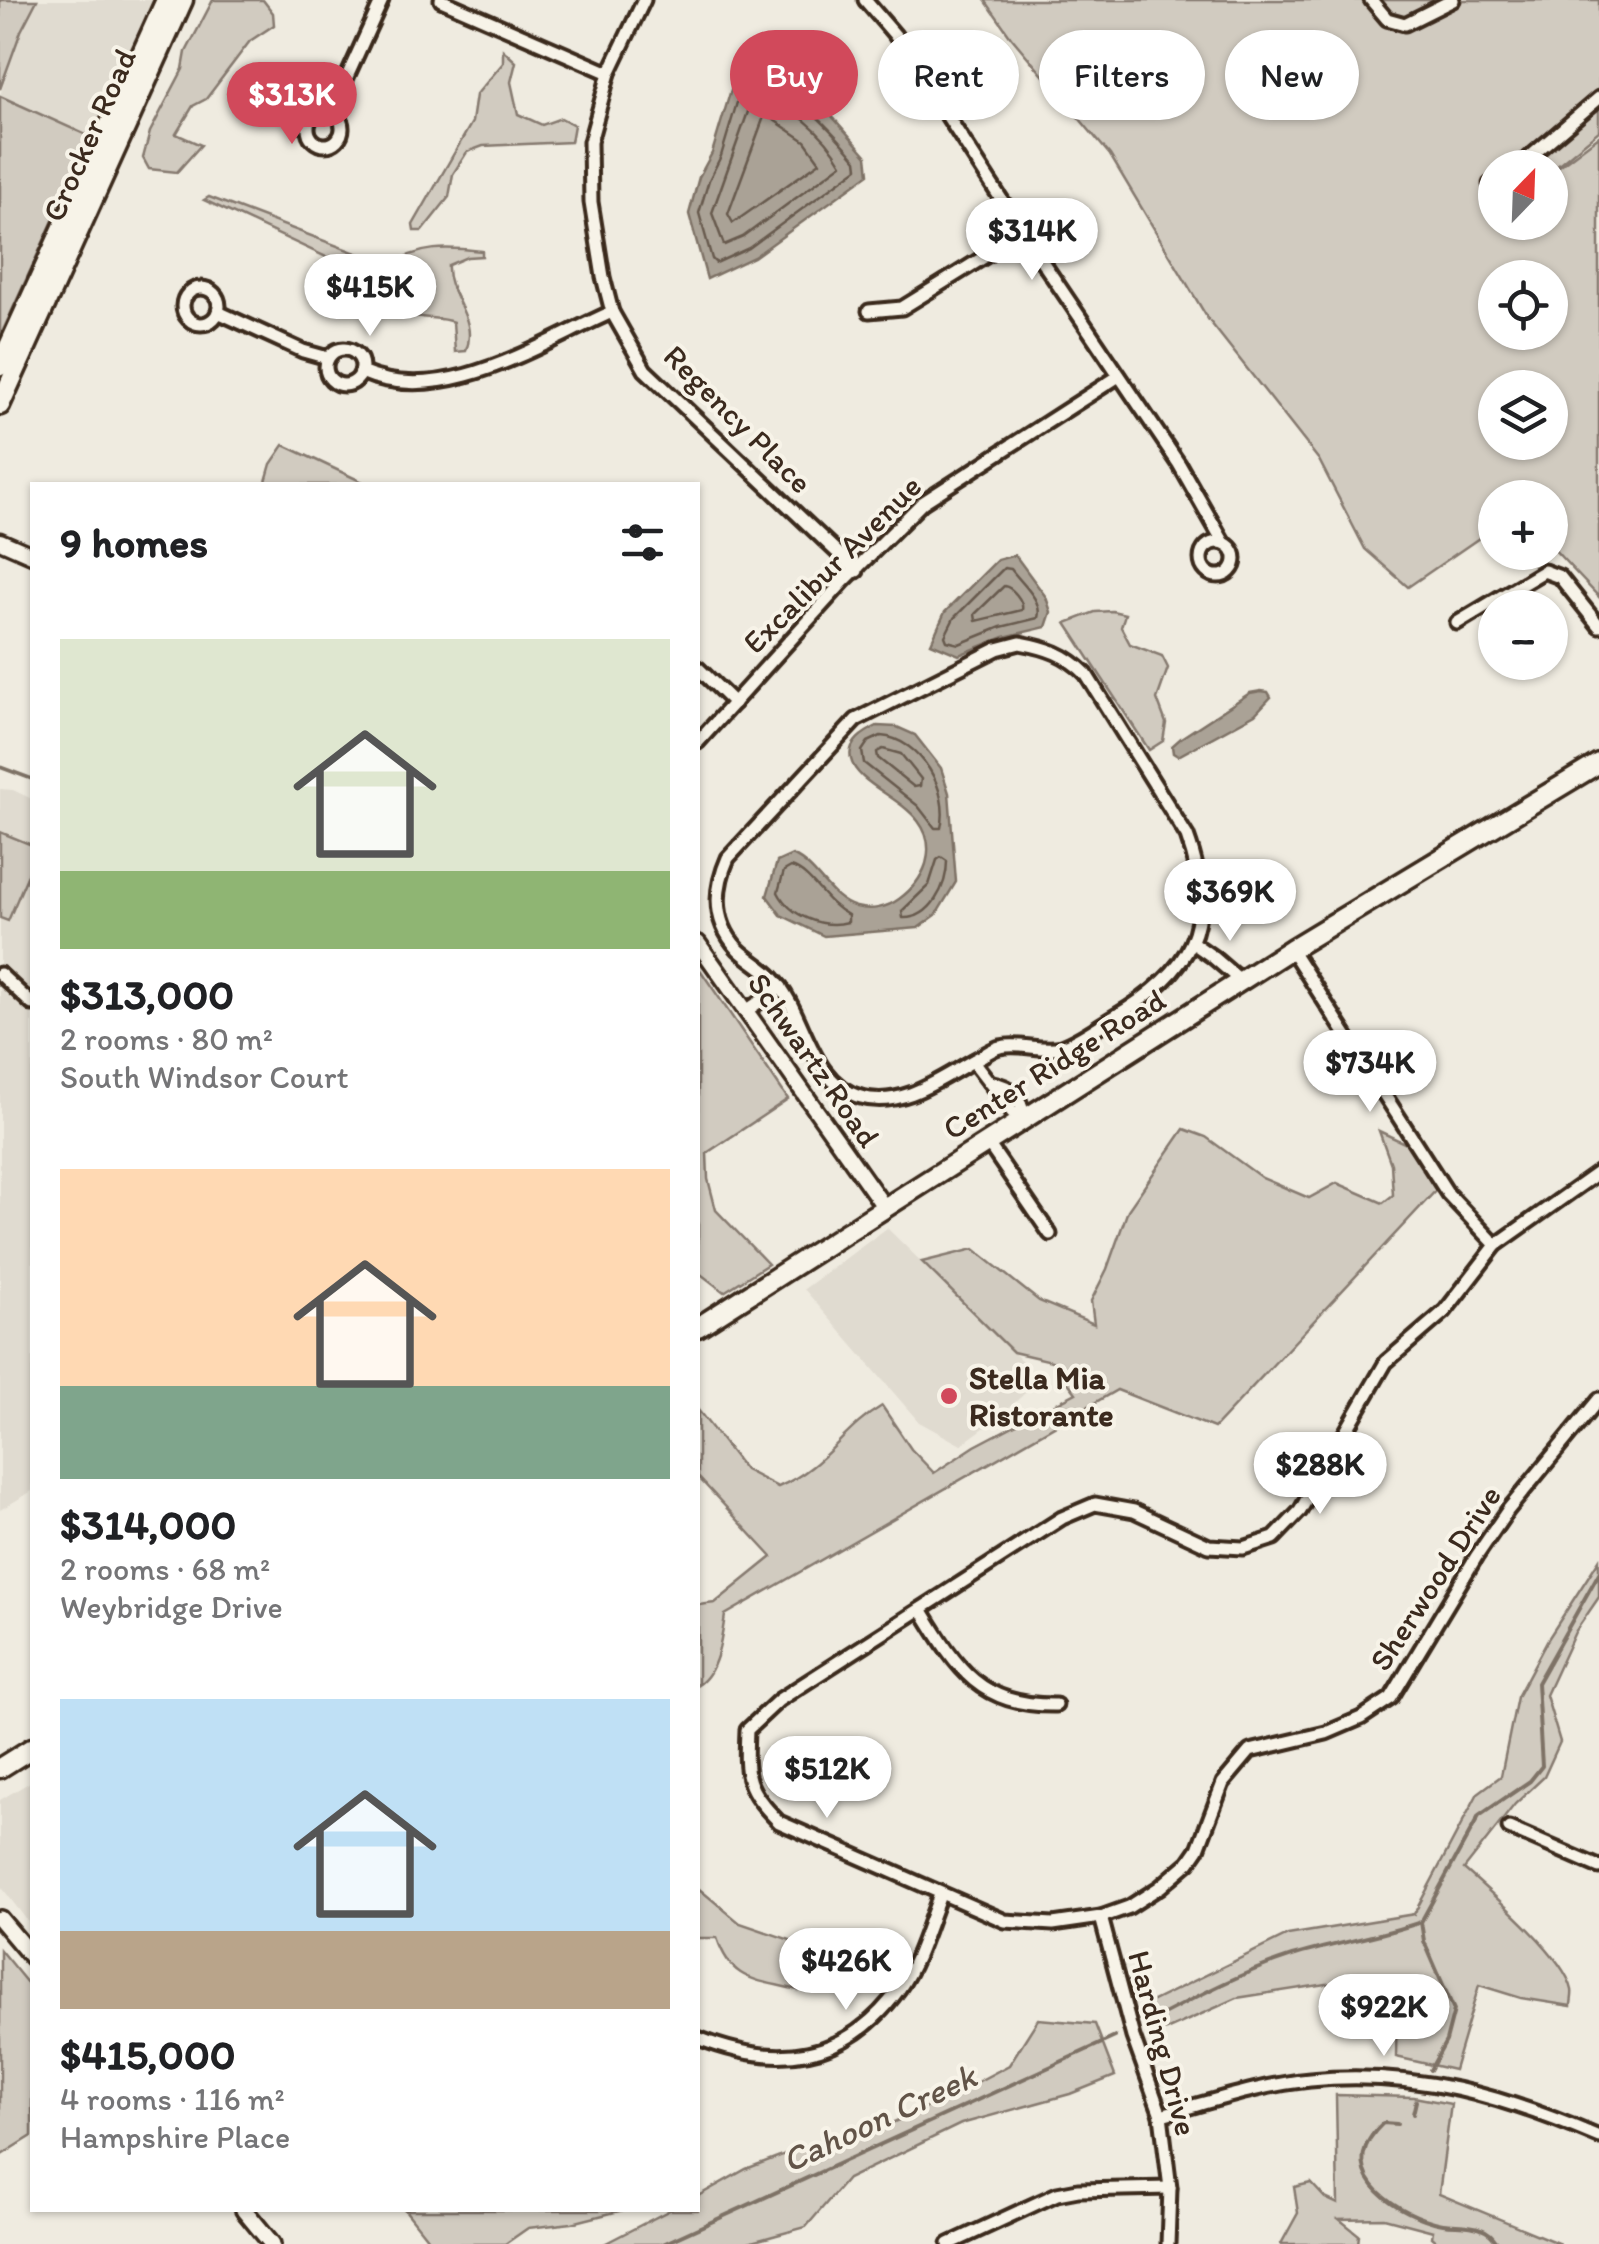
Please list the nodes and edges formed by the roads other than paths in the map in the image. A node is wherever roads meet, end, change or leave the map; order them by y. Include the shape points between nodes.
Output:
1 (166, 0) edge
2 (183, 0) edge
3 (382, 0) edge
4 (441, 0) edge
5 (644, 0) edge
6 (865, 0) edge
7 (1372, 0) edge
8 (1448, 2) edge
9 (609, 73) junction
10 (1599, 98) edge
11 (331, 112) dead end
12 (1539, 150) edge
13 (1023, 233) junction
14 (869, 311) dead end
15 (218, 312) dead end
16 (612, 312) junction
17 (328, 358) junction
18 (0, 366) edge
19 (361, 372) junction
20 (1119, 376) junction
21 (0, 404) edge
22 (0, 541) edge
23 (1224, 543) dead end
24 (30, 554) edge
25 (857, 570) junction
26 (1457, 622) dead end
27 (1599, 626) edge
28 (700, 670) edge
29 (734, 703) junction
30 (700, 740) edge
31 (1599, 763) edge
32 (1192, 944) junction
33 (700, 946) edge
34 (1291, 949) junction
35 (0, 974) edge
36 (1240, 982) junction
37 (781, 987) junction
38 (30, 1002) edge
39 (746, 1011) junction
40 (972, 1061) junction
41 (1024, 1118) junction
42 (987, 1142) junction
43 (1599, 1172) edge
44 (885, 1208) junction
45 (1050, 1234) dead end
46 (1496, 1244) junction
47 (700, 1326) edge
48 (1599, 1399) edge
49 (921, 1609) junction
50 (1056, 1704) dead end
51 (30, 1749) edge
52 (0, 1768) edge
53 (1508, 1828) dead end
54 (1599, 1868) edge
55 (940, 1895) junction
56 (1101, 1917) junction
57 (0, 1919) edge
58 (30, 1955) edge
59 (700, 2039) edge
60 (1161, 2115) junction
61 (1599, 2137) edge
62 (1170, 2188) junction
63 (246, 2212) edge
64 (272, 2244) edge
65 (949, 2244) edge
66 (1168, 2244) edge

1 - 18 main road, Crocker Road
2 - 21 main road, Crocker Road
3 - 11 street
4 - 9 street
5 - 9 street, Regency Place
6 - 13 street via 896,35
7 - 8 street via 1388,19 1405,24
9 - 16 street, Regency Place via 590,142 591,202
10 - 12 street
13 - 14 street via 902,308
13 - 20 street
15 - 17 street
16 - 19 street via 452,380 392,384
16 - 25 street, Regency Place via 645,370
17 - 19 street via 336,350 353,351
17 - 19 street via 336,383 354,382
20 - 23 street
20 - 25 street, Excalibur Avenue via 922,503
22 - 24 street
25 - 29 street, Excalibur Avenue
26 - 27 street via 1544,571 1560,578
28 - 29 street
29 - 30 street, Excalibur Avenue
31 - 34 main road, Center Ridge Road
32 - 36 street
32 - 37 street via 1201,892 1188,836 1086,674 1070,658 1020,644 997,649 856,720 728,858 719,879 718,918 738,948
32 - 40 street via 1177,970 1148,997 1065,1046 1001,1047
33 - 39 street, Schwartz Road
34 - 36 main road, Center Ridge Road
34 - 46 street via 1448,1194
35 - 38 street
36 - 41 main road, Center Ridge Road
37 - 39 street
37 - 40 street via 828,1076 860,1097 906,1097
39 - 44 street, Schwartz Road
40 - 41 street
41 - 42 main road, Center Ridge Road
42 - 44 main road, Center Ridge Road
42 - 45 street
43 - 46 street
44 - 47 main road, Center Ridge Road
46 - 49 street, Sherwood Drive via 1445,1311 1386,1362 1300,1511 1274,1538 1243,1548 1209,1546 1134,1511 1095,1504 1062,1518
48 - 56 street, Sherwood Drive via 1497,1526 1391,1698 1326,1733 1250,1751 1223,1782 1190,1862 1129,1907
49 - 50 street via 970,1680 1028,1705
49 - 55 street, Sherwood Drive via 778,1700 747,1730 746,1770 754,1796 780,1822
51 - 52 main road
53 - 54 street
55 - 56 street, Sherwood Drive via 1005,1921
55 - 59 street via 902,1986 838,2042 771,2058
56 - 60 street, Harding Drive
57 - 58 main road
60 - 61 street via 1310,2080 1400,2079 1526,2106
60 - 62 street, Harding Drive
62 - 65 street via 1057,2194
62 - 66 street, Harding Drive
63 - 64 main road

